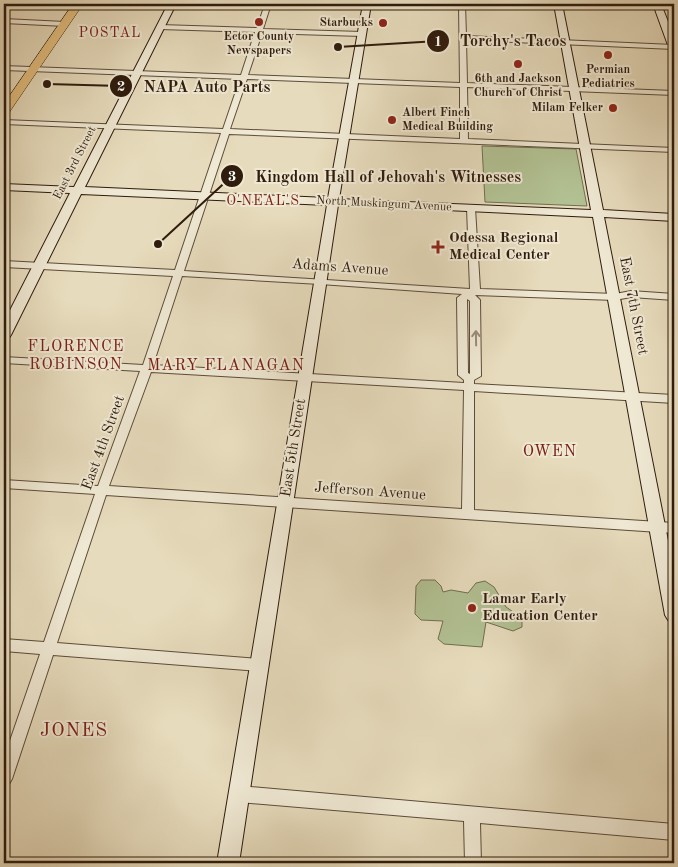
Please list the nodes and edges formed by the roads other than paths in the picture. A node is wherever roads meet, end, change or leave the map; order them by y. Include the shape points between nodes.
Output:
1 (78, 4) edge
2 (172, 4) edge
3 (268, 4) edge
4 (367, 4) edge
5 (462, 4) edge
6 (558, 4) edge
7 (657, 4) edge
8 (4, 21) edge
9 (65, 24) junction
10 (160, 27) junction
11 (259, 31) junction
12 (362, 34) junction
13 (462, 38) junction
14 (565, 42) junction
15 (674, 47) edge
16 (4, 68) edge
17 (33, 69) junction
18 (136, 73) junction
19 (243, 77) junction
20 (353, 81) junction
21 (463, 85) junction
22 (574, 89) junction
23 (674, 93) edge
24 (4, 112) edge
25 (4, 122) edge
26 (109, 126) junction
27 (225, 130) junction
28 (343, 136) junction
29 (464, 141) junction
30 (585, 146) junction
31 (674, 150) edge
32 (4, 187) edge
33 (76, 189) junction
34 (203, 195) junction
35 (333, 201) junction
36 (471, 208) junction
37 (598, 214) junction
38 (674, 217) edge
39 (4, 264) edge
40 (37, 266) junction
41 (178, 273) junction
42 (320, 281) junction
43 (471, 293) junction
44 (615, 297) junction
45 (674, 297) edge
46 (4, 335) edge
47 (4, 360) edge
48 (147, 368) junction
49 (305, 378) junction
50 (470, 383) junction
51 (633, 397) junction
52 (674, 399) edge
53 (4, 484) edge
54 (102, 490) junction
55 (285, 502) junction
56 (468, 514) junction
57 (657, 527) junction
58 (674, 528) edge
59 (674, 615) edge
60 (4, 645) edge
61 (48, 648) junction
62 (259, 665) junction
63 (4, 779) edge
64 (239, 794) junction
65 (472, 814) junction
66 (674, 832) edge
67 (228, 863) edge
68 (473, 863) edge

1 - 9 main road
2 - 10 street, East 3rd Street
3 - 11 street, East 4th Street
4 - 12 street, East 5th Street
5 - 13 street
6 - 14 street, East 7th Street
7 - 15 street
8 - 9 street
9 - 17 main road
10 - 11 street
10 - 18 street, East 3rd Street
11 - 12 street
11 - 19 street, East 4th Street
12 - 20 street, East 5th Street
13 - 14 street
13 - 21 street
14 - 15 street
14 - 22 street, East 7th Street
16 - 17 street
17 - 18 street
17 - 24 main road
18 - 19 street
18 - 26 street, East 3rd Street
19 - 20 street
19 - 27 street, East 4th Street
20 - 21 street
20 - 28 street, East 5th Street
21 - 22 street
21 - 29 street
22 - 23 street
22 - 30 street, East 7th Street
25 - 26 street
26 - 27 street
26 - 33 street, East 3rd Street
27 - 28 street
27 - 34 street, East 4th Street
28 - 29 street
28 - 35 street, East 5th Street
29 - 30 street
30 - 31 street
30 - 37 street, East 7th Street
32 - 33 street, North Muskingum Avenue
33 - 34 street, North Muskingum Avenue
33 - 40 street, East 3rd Street
34 - 35 street, North Muskingum Avenue
34 - 41 street, East 4th Street
35 - 36 street, North Muskingum Avenue
35 - 42 street, East 5th Street
36 - 37 street, North Muskingum Avenue
36 - 43 street
37 - 38 street, North Muskingum Avenue
37 - 44 street, East 7th Street
39 - 40 street, Adams Avenue
40 - 41 street, Adams Avenue
40 - 46 street, East 3rd Street
41 - 42 street, Adams Avenue
41 - 48 street, East 4th Street
42 - 43 street, Adams Avenue
42 - 49 street, East 5th Street
43 - 44 street, Adams Avenue
43 - 50 street via 475,300 476,376
44 - 45 street, Adams Avenue via 631,294
44 - 51 street, East 7th Street
47 - 48 street
48 - 49 street
48 - 54 street, East 4th Street
49 - 50 street
49 - 55 street, East 5th Street
50 - 51 street
50 - 56 street
51 - 52 street
51 - 57 street, East 7th Street
53 - 54 street, Jefferson Avenue
54 - 55 street, Jefferson Avenue
54 - 61 street, East 4th Street
55 - 56 street, Jefferson Avenue
55 - 62 street, East 5th Street
56 - 57 street, Jefferson Avenue
57 - 58 street, Jefferson Avenue
57 - 59 street, East 7th Street
60 - 61 street
61 - 62 street
61 - 63 street, East 4th Street
62 - 64 street, East 5th Street
64 - 65 street
64 - 67 street, East 5th Street
65 - 66 street
65 - 68 street

